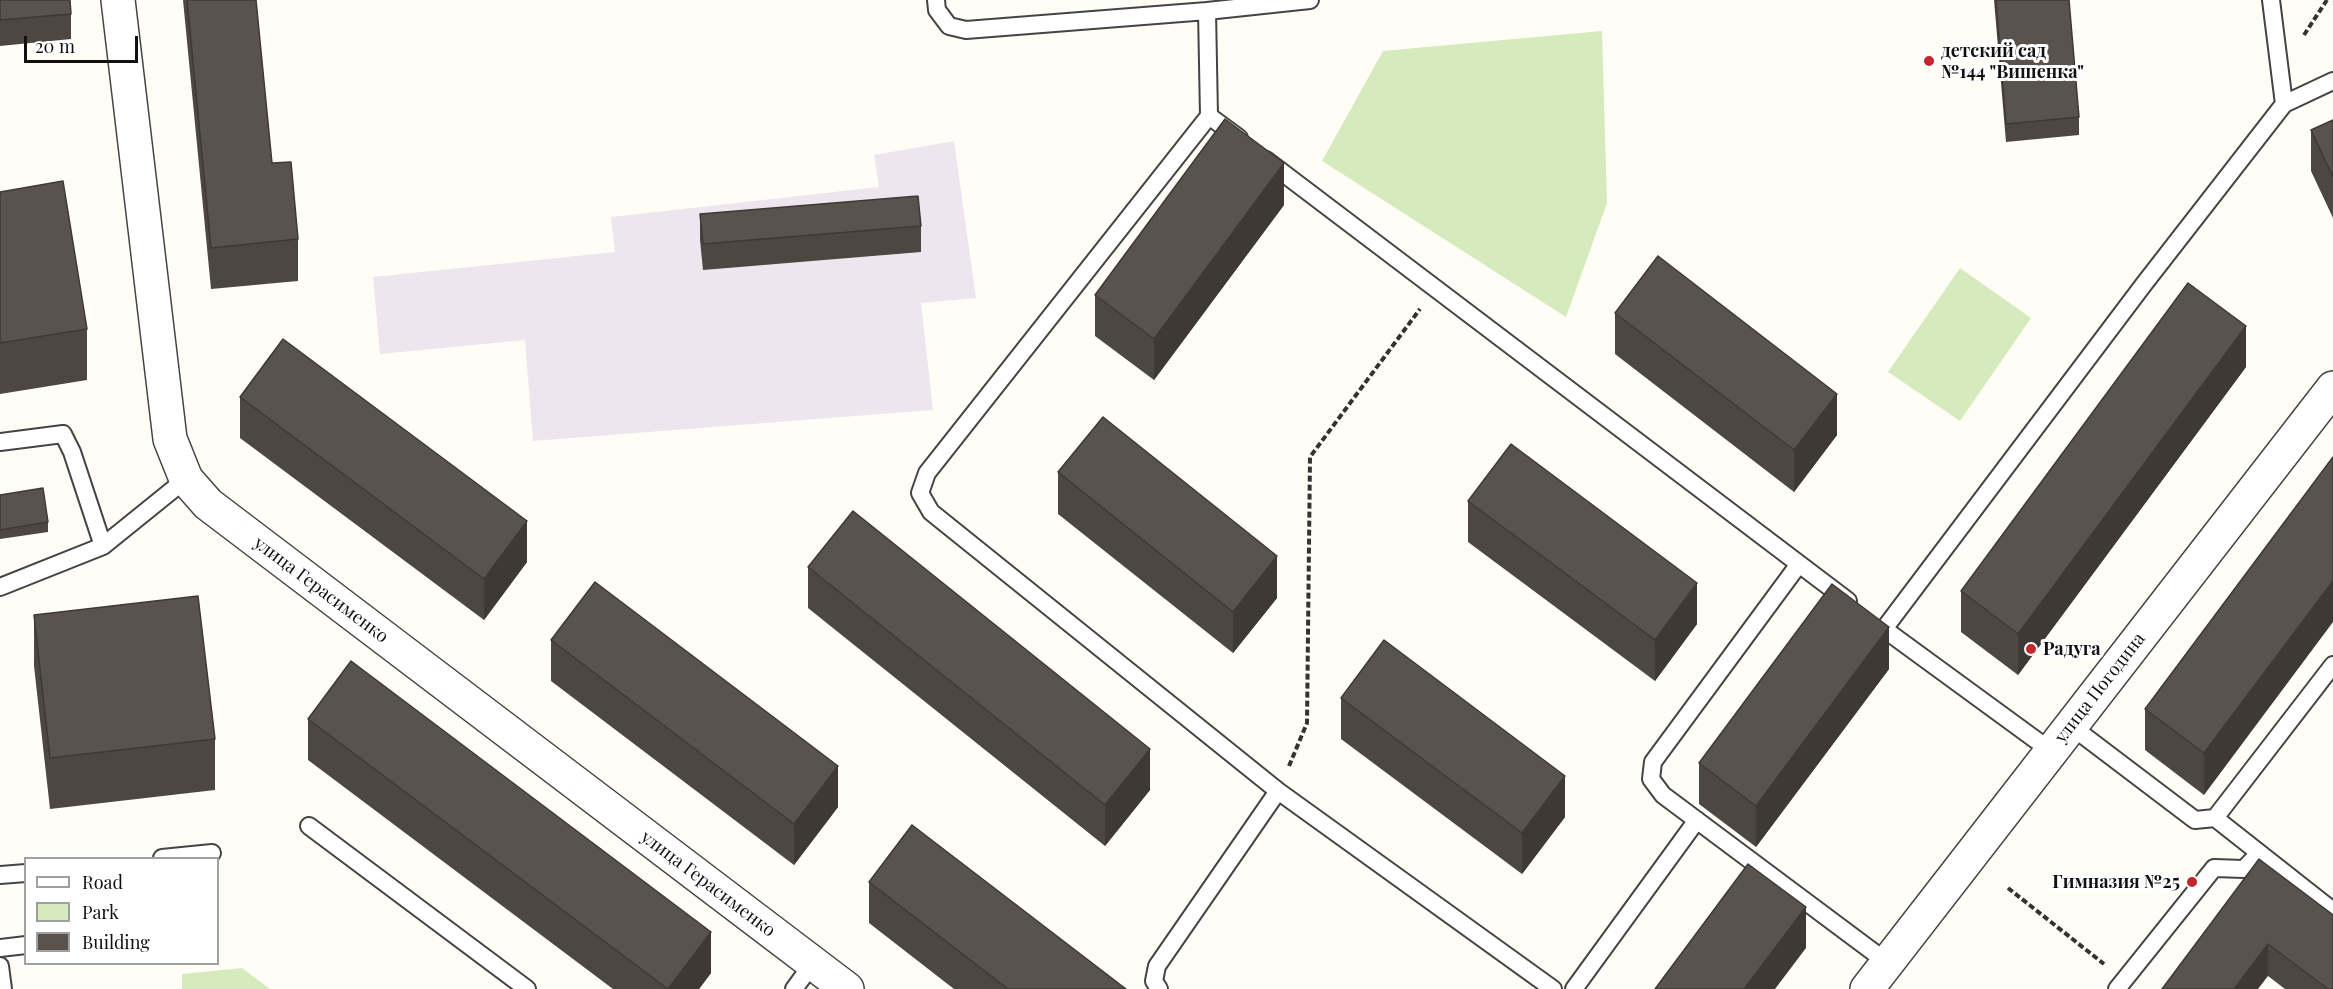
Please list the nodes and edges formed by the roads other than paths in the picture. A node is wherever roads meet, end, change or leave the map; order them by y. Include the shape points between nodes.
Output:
1 (118, 0) edge
2 (936, 0) edge
3 (1310, 0) edge
4 (2271, 0) edge
5 (1207, 11) junction
6 (2333, 81) edge
7 (2284, 104) junction
8 (1209, 116) junction
9 (2333, 388) edge
10 (0, 442) edge
11 (186, 479) junction
12 (103, 546) junction
13 (1799, 564) junction
14 (0, 587) edge
15 (1875, 622) junction
16 (2333, 665) edge
17 (2061, 738) junction
18 (1278, 791) junction
19 (2215, 818) junction
20 (1697, 820) junction
21 (309, 826) dead end
22 (212, 853) dead end
23 (2259, 853) junction
24 (172, 857) edge
25 (24, 873) edge
26 (0, 876) edge
27 (2333, 911) edge
28 (24, 945) edge
29 (0, 948) edge
30 (813, 963) junction
31 (1888, 963) junction
32 (0, 966) edge
33 (2121, 985) edge
34 (3, 989) edge
35 (527, 989) edge
36 (794, 989) edge
37 (847, 989) edge
38 (1159, 989) edge
39 (1553, 989) edge
40 (1574, 989) edge
41 (1868, 989) edge

1 - 11 street, улица Герасименко via 170,439
2 - 5 lane via 937,10 949,26 966,30
3 - 5 lane
4 - 7 lane
5 - 8 lane
6 - 7 lane
7 - 15 lane
8 - 13 lane
8 - 18 lane via 927,473 920,493 931,512
9 - 17 street, улица Погодина
10 - 12 lane via 63,434
11 - 12 lane
11 - 30 street, улица Герасименко via 208,504
12 - 14 lane
13 - 15 lane
13 - 20 lane via 1653,762 1652,779 1663,795
15 - 17 lane
16 - 19 lane
17 - 19 lane via 2194,820
17 - 31 street, улица Погодина
18 - 38 lane via 1156,966 1154,981
18 - 39 lane
19 - 23 lane
20 - 31 lane
20 - 40 lane
21 - 35 lane
22 - 24 lane
23 - 27 lane
23 - 33 lane via 2244,869 2214,868
25 - 26 lane
28 - 29 lane
30 - 36 lane
30 - 37 street, улица Герасименко
31 - 41 street, улица Погодина
32 - 34 lane

